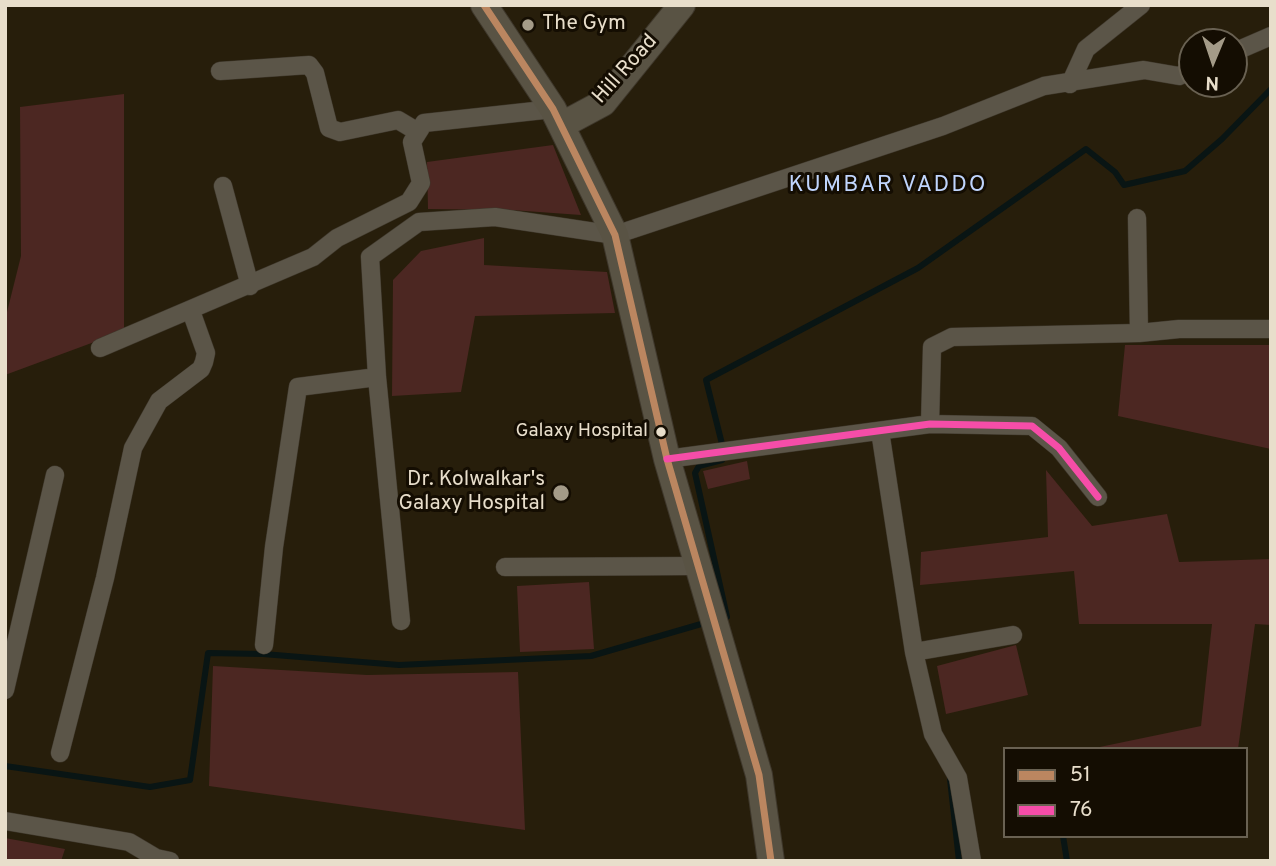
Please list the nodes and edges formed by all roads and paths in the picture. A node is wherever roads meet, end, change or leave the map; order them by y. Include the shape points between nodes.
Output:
1 (484, 5) edge
2 (682, 5) edge
3 (1141, 5) edge
4 (1271, 36) edge
5 (1248, 46) edge
6 (220, 71) dead end
7 (1178, 76) edge
8 (1070, 84) junction
9 (557, 117) junction
10 (418, 132) junction
11 (223, 186) dead end
12 (1137, 218) dead end
13 (615, 235) junction
14 (250, 286) junction
15 (191, 311) junction
16 (1271, 329) edge
17 (1139, 333) junction
18 (100, 348) dead end
19 (377, 377) junction
20 (930, 424) junction
21 (880, 431) junction
22 (667, 459) junction
23 (55, 475) dead end
24 (1098, 497) dead end
25 (698, 566) junction
26 (505, 567) dead end
27 (401, 621) dead end
28 (1013, 635) dead end
29 (264, 645) dead end
30 (914, 652) junction
31 (5, 690) edge
32 (60, 753) dead end
33 (5, 821) edge
34 (170, 861) edge
35 (771, 861) edge
36 (972, 861) edge

1 - 9 main road
2 - 9 main road, Hill Road via 603,103
3 - 8 street via 1086,49
4 - 5 street
6 - 10 street via 309,65 329,128 340,131 398,120
7 - 8 street via 1144,70
8 - 13 street via 1044,86 943,126
9 - 10 street via 424,123
9 - 13 main road
10 - 14 street via 412,142 421,183 409,202 337,238 313,257
11 - 14 street
12 - 17 street
13 - 19 street via 495,218 419,222 370,257
13 - 22 main road
14 - 15 street
15 - 18 street
15 - 32 street via 206,354 204,362 159,401 133,447
16 - 17 street
17 - 20 street via 952,337 932,347
19 - 27 street
19 - 29 street via 298,387
20 - 21 street
20 - 24 street via 1032,426 1059,448
21 - 22 street
21 - 30 street
22 - 25 main road
23 - 31 street
25 - 26 street
25 - 35 main road via 759,775
28 - 30 street
30 - 36 street via 933,734 958,778
33 - 34 street via 129,842

